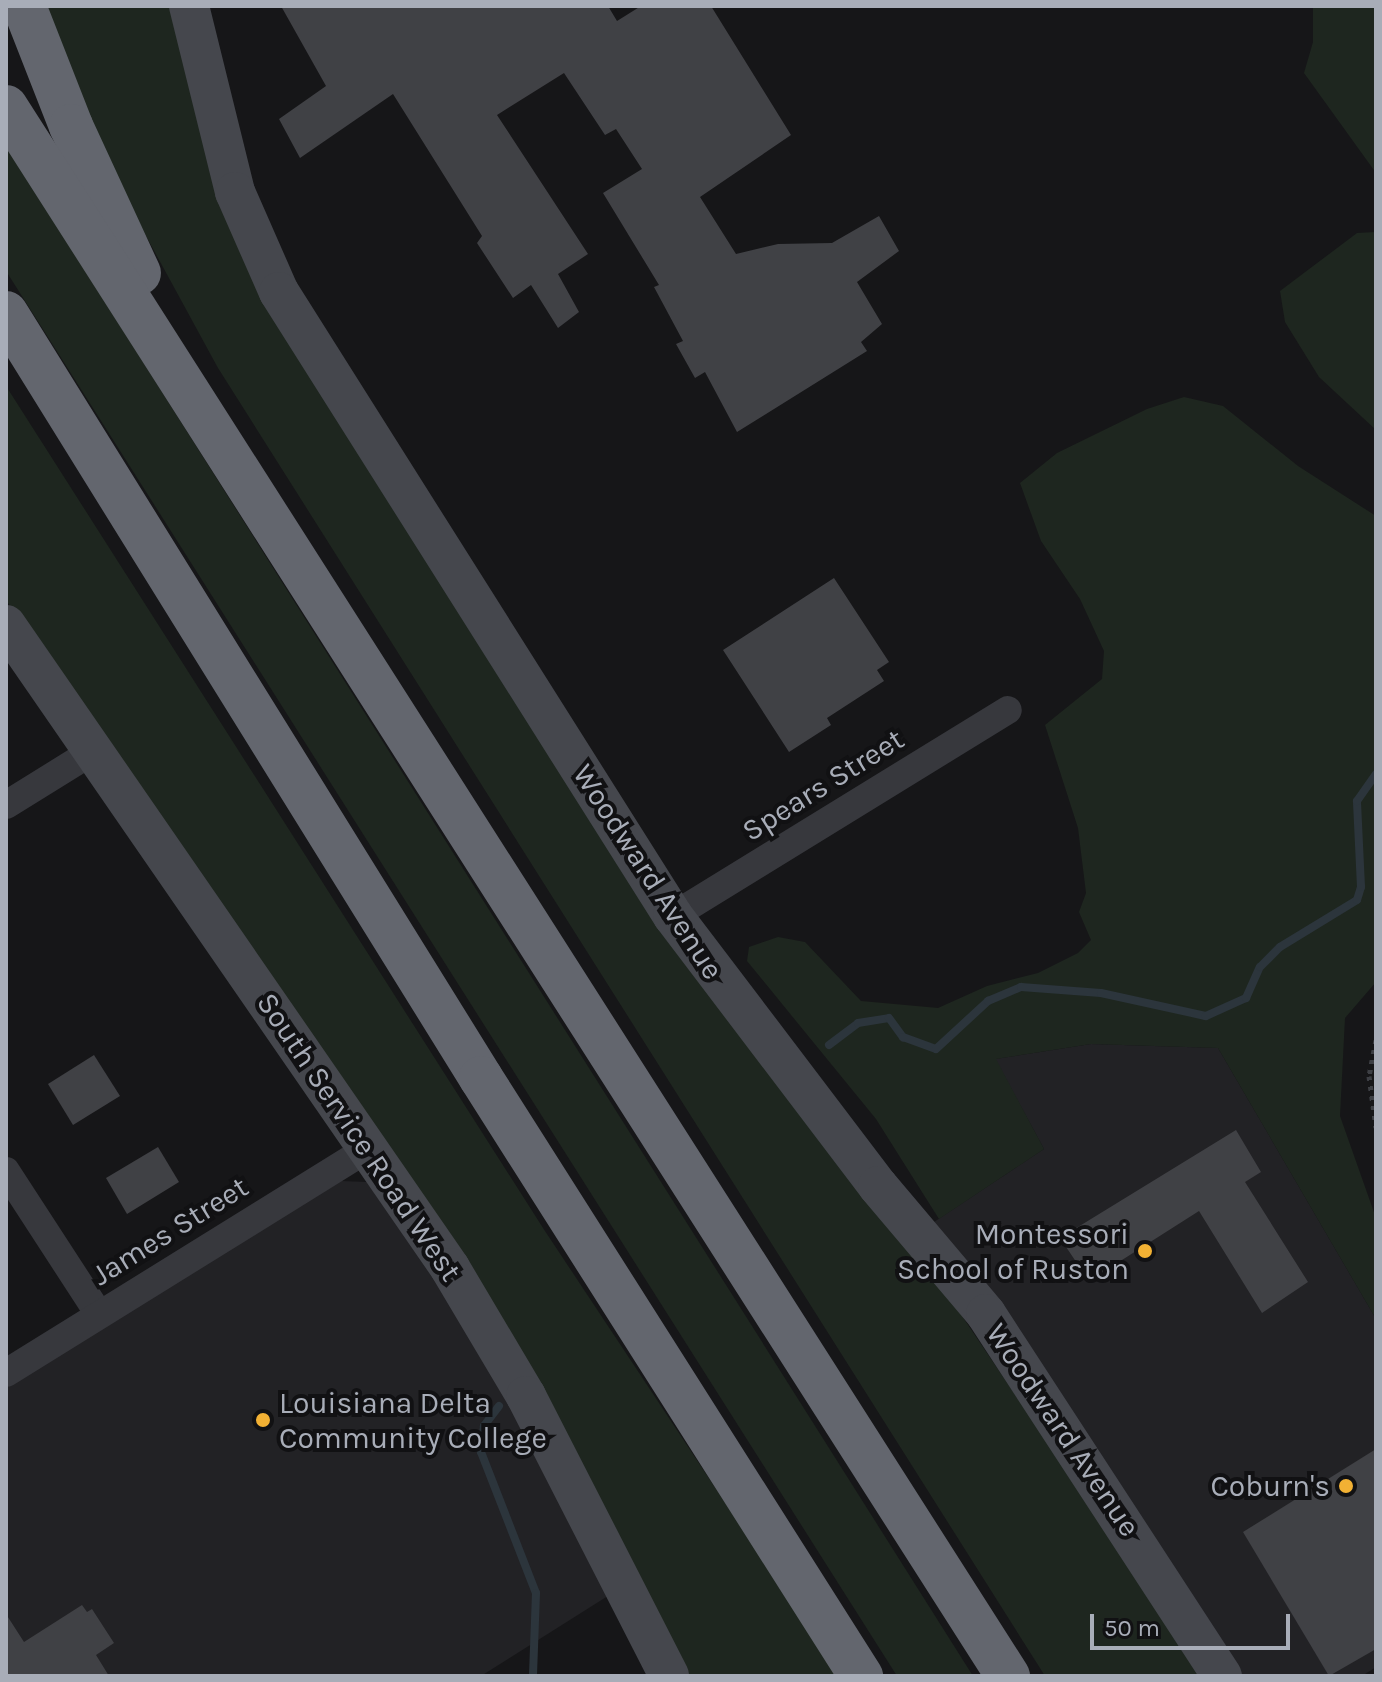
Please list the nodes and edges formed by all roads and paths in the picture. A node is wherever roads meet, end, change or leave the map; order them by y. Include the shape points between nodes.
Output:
1 (24, 6) edge
2 (189, 6) edge
3 (6, 107) edge
4 (6, 313) edge
5 (6, 346) edge
6 (109, 475) junction
7 (262, 510) junction
8 (6, 625) edge
9 (1008, 710) dead end
10 (93, 751) junction
11 (6, 805) edge
12 (673, 916) junction
13 (1376, 1040) edge
14 (1376, 1128) edge
15 (370, 1147) junction
16 (6, 1171) edge
17 (99, 1314) junction
18 (6, 1373) edge
19 (669, 1676) edge
20 (861, 1676) edge
21 (1008, 1676) edge
22 (1222, 1676) edge

1 - 7 highway via 131,256
2 - 12 main road, Woodward Avenue via 235,192 279,292
3 - 7 highway
4 - 6 highway
5 - 6 highway
6 - 20 highway via 481,1078
7 - 21 highway
8 - 10 main road, South Service Road West
9 - 12 street, Spears Street
10 - 11 street
10 - 15 main road, South Service Road West
12 - 22 main road, Woodward Avenue via 878,1186 986,1314
13 - 14 path via 1369,1076
15 - 17 street, James Street
15 - 19 main road, South Service Road West via 526,1396
16 - 17 street
17 - 18 street, James Street

